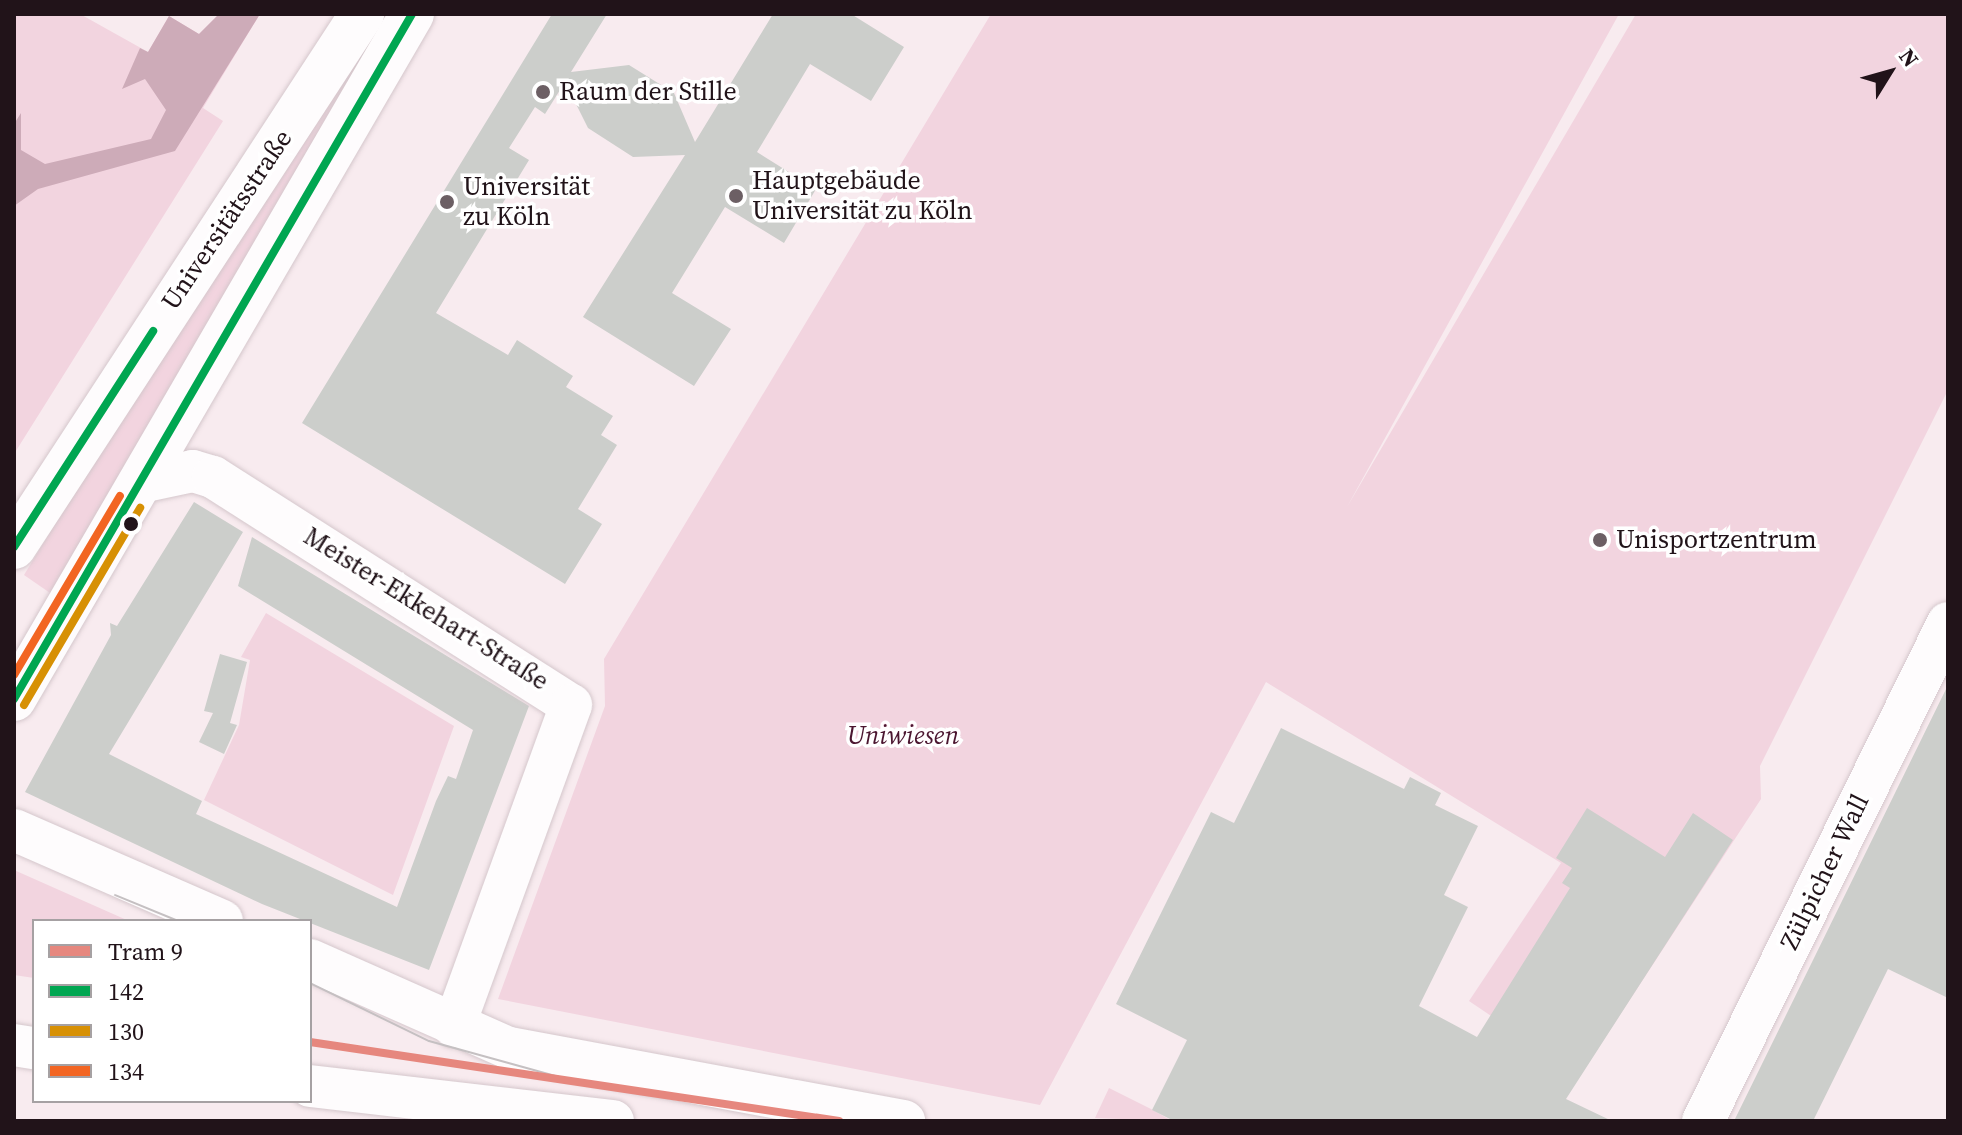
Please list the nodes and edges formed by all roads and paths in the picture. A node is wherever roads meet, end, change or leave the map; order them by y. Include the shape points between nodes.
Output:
1 (362, 14) edge
2 (412, 14) edge
3 (141, 482) junction
4 (14, 547) edge
5 (1948, 623) edge
6 (14, 699) edge
7 (14, 830) edge
8 (217, 919) edge
9 (312, 961) edge
10 (454, 1026) junction
11 (312, 1087) edge
12 (351, 1106) edge
13 (613, 1121) edge
14 (904, 1121) edge
15 (1703, 1121) edge

1 - 4 main road, Universitätsstraße
2 - 3 main road, Universitätsstraße
3 - 6 main road, Universitätsstraße
3 - 10 street, Meister-Ekkehart-Straße via 193,471 213,477 571,705
5 - 15 street, Zülpicher Wall
7 - 8 street
9 - 10 street
10 - 14 street via 540,1055
11 - 12 street
12 - 13 street

